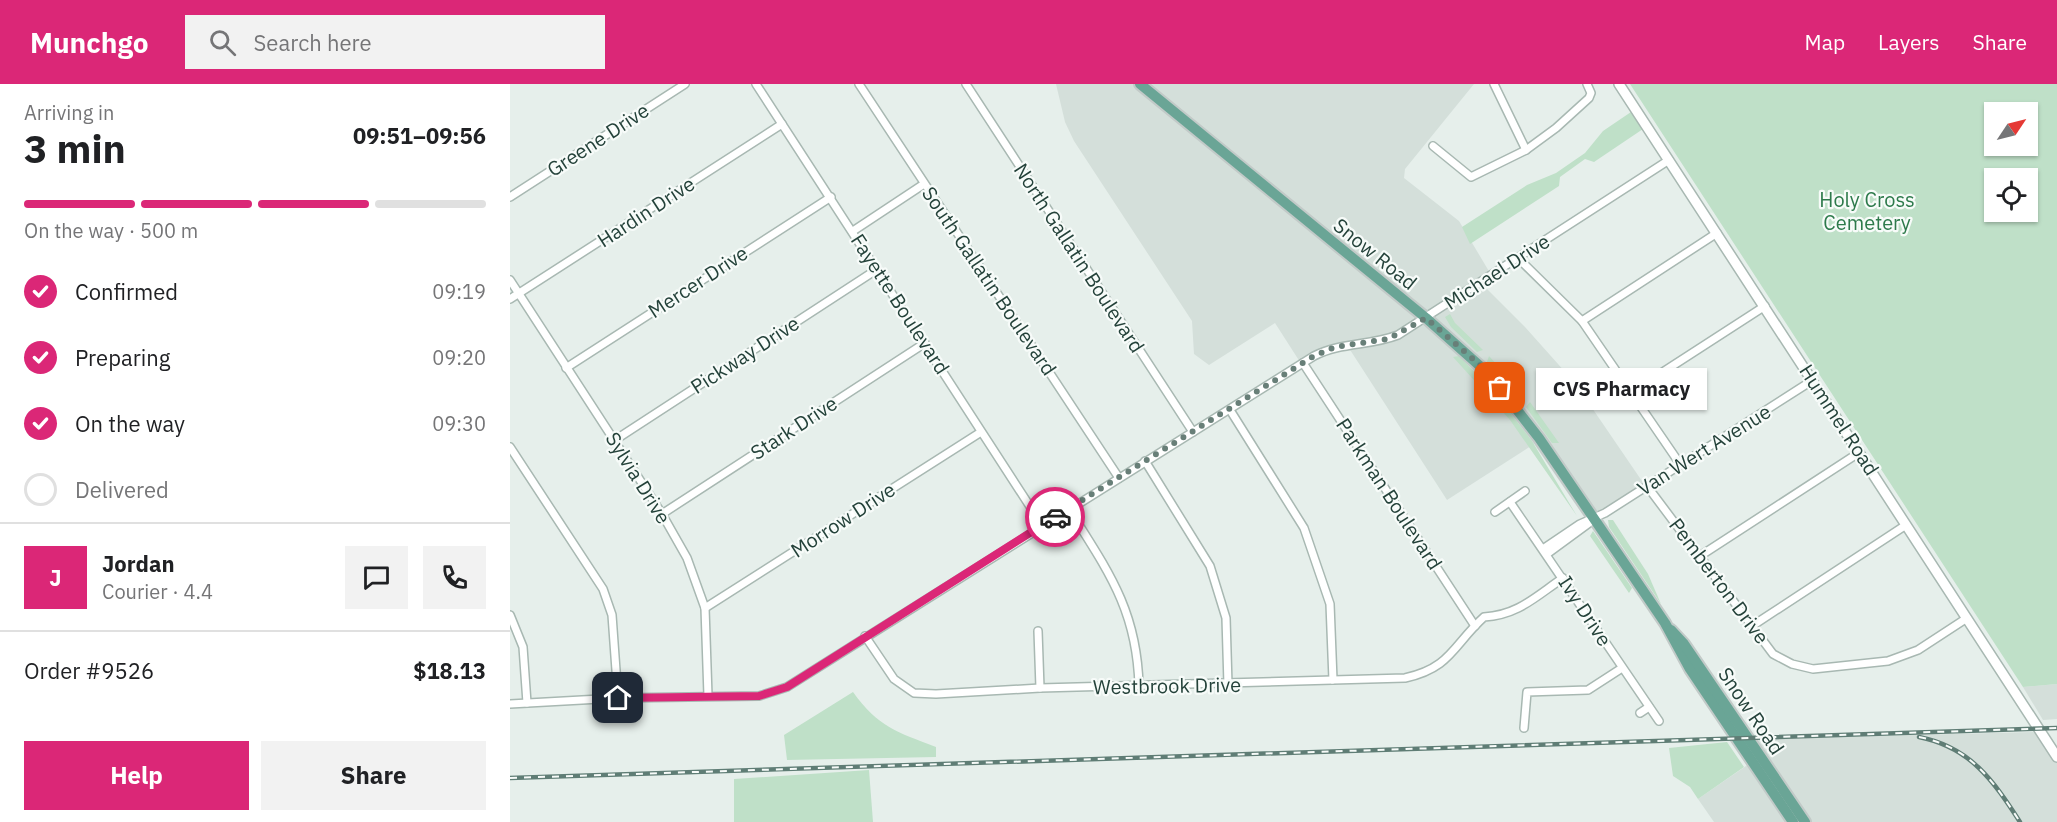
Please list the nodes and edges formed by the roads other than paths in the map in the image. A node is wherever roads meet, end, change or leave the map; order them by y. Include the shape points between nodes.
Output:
1 (685, 84) edge
2 (756, 84) edge
3 (859, 84) edge
4 (966, 84) edge
5 (1140, 84) edge
6 (1494, 84) edge
7 (1587, 84) edge
8 (1618, 84) edge
9 (782, 124) junction
10 (1433, 146) dead end
11 (1526, 150) junction
12 (1669, 160) junction
13 (924, 184) junction
14 (510, 197) edge
15 (831, 197) junction
16 (853, 231) junction
17 (1717, 233) junction
18 (1520, 259) junction
19 (876, 270) junction
20 (510, 280) edge
21 (518, 294) junction
22 (510, 299) edge
23 (1765, 306) junction
24 (1426, 318) junction
25 (1582, 321) junction
26 (925, 343) junction
27 (1303, 363) junction
28 (566, 368) junction
29 (1813, 380) junction
30 (1632, 392) junction
31 (1230, 410) junction
32 (981, 432) junction
33 (1193, 432) junction
34 (615, 440) junction
35 (510, 447) edge
36 (1860, 452) junction
37 (1145, 461) junction
38 (1680, 464) junction
39 (1119, 478) junction
40 (1647, 486) junction
41 (1525, 492) dead end
42 (1510, 502) junction
43 (1069, 509) junction
44 (1495, 512) dead end
45 (662, 514) junction
46 (1594, 519) junction
47 (1042, 525) junction
48 (1906, 525) junction
49 (1545, 551) junction
50 (1700, 556) junction
51 (1563, 578) junction
52 (705, 608) junction
53 (510, 615) edge
54 (1967, 618) junction
55 (1665, 623) junction
56 (1475, 626) junction
57 (1752, 627) junction
58 (1038, 631) dead end
59 (865, 636) junction
60 (1622, 668) junction
61 (1332, 680) junction
62 (1228, 685) junction
63 (1139, 686) junction
64 (1040, 688) junction
65 (708, 696) junction
66 (618, 698) junction
67 (527, 703) junction
68 (510, 704) edge
69 (1649, 707) junction
70 (1640, 713) dead end
71 (1659, 721) dead end
72 (1524, 728) dead end
73 (2057, 757) edge
74 (1793, 822) edge
75 (1804, 822) edge

1 - 14 street, Greene Drive
2 - 9 street, Fayette Boulevard
3 - 13 street, South Gallatin Boulevard
4 - 33 street, North Gallatin Boulevard
5 - 24 main road, Snow Road
6 - 11 street
7 - 11 street via 1589,98
8 - 12 street, Hummel Road
9 - 15 street, Fayette Boulevard
9 - 21 street, Hardin Drive
10 - 11 street via 1471,177
12 - 17 street, Hummel Road
12 - 18 street, Michael Drive
13 - 16 street
13 - 39 street, South Gallatin Boulevard
15 - 16 street, Fayette Boulevard
15 - 28 street, Mercer Drive
16 - 19 street, Fayette Boulevard
17 - 23 street, Hummel Road
17 - 25 street
18 - 24 street, Michael Drive
18 - 25 street
19 - 26 street, Fayette Boulevard
19 - 34 street, Pickway Drive
20 - 21 street, Sylvia Drive
21 - 22 street, Hardin Drive
21 - 28 street, Sylvia Drive
23 - 29 street, Hummel Road
23 - 30 street
24 - 27 street, Michael Drive via 1388,339 1335,347
24 - 46 main road, Snow Road via 1500,388
25 - 30 street
26 - 32 street, Fayette Boulevard
26 - 45 street, Stark Drive
27 - 31 street, Michael Drive
27 - 56 street, Parkman Boulevard
28 - 34 street, Sylvia Drive
29 - 36 street, Hummel Road
29 - 38 street, Van Wert Avenue
30 - 38 street
31 - 33 street, Michael Drive
31 - 61 street via 1304,528 1330,604
32 - 47 street, Fayette Boulevard
32 - 52 street, Morrow Drive
33 - 37 street, Michael Drive
34 - 45 street, Sylvia Drive
35 - 66 street via 603,589 612,615
36 - 48 street, Hummel Road
36 - 50 street
37 - 39 street, Michael Drive
37 - 62 street via 1210,566 1226,618
38 - 40 street, Van Wert Avenue
39 - 43 street, Michael Drive
40 - 46 street, Van Wert Avenue
40 - 50 street, Pemberton Drive
41 - 42 street
42 - 44 street
42 - 49 street, Ivy Drive
43 - 47 street, Michael Drive
43 - 63 street via 1121,593 1138,655
45 - 52 street, Sylvia Drive via 687,558
46 - 49 street, Van Wert Avenue via 1580,524
46 - 55 main road, Snow Road
47 - 59 street, Michael Drive
48 - 54 street, Hummel Road
48 - 57 street
49 - 51 street, Ivy Drive
50 - 57 street, Pemberton Drive
51 - 56 street via 1513,612 1484,617
51 - 60 street, Ivy Drive
52 - 65 street, Sylvia Drive
53 - 67 street via 523,647
54 - 57 street, Pemberton Drive via 1918,650 1888,661 1813,669 1773,654
54 - 73 street, Hummel Road
55 - 74 main road, Snow Road via 1677,649
55 - 75 main road, Snow Road via 1684,644
56 - 61 street, Westbrook Drive via 1443,663 1427,674
58 - 64 street
59 - 64 street, Westbrook Drive via 894,680 914,693
59 - 65 street, Michael Drive via 787,687 759,696
60 - 69 street, Ivy Drive
60 - 72 street via 1588,690 1527,692
61 - 62 street, Westbrook Drive
62 - 63 street, Westbrook Drive
63 - 64 street, Westbrook Drive
65 - 66 street, Michael Drive
66 - 67 street, Michael Drive
67 - 68 street, Michael Drive
69 - 70 street
69 - 71 street, Ivy Drive

